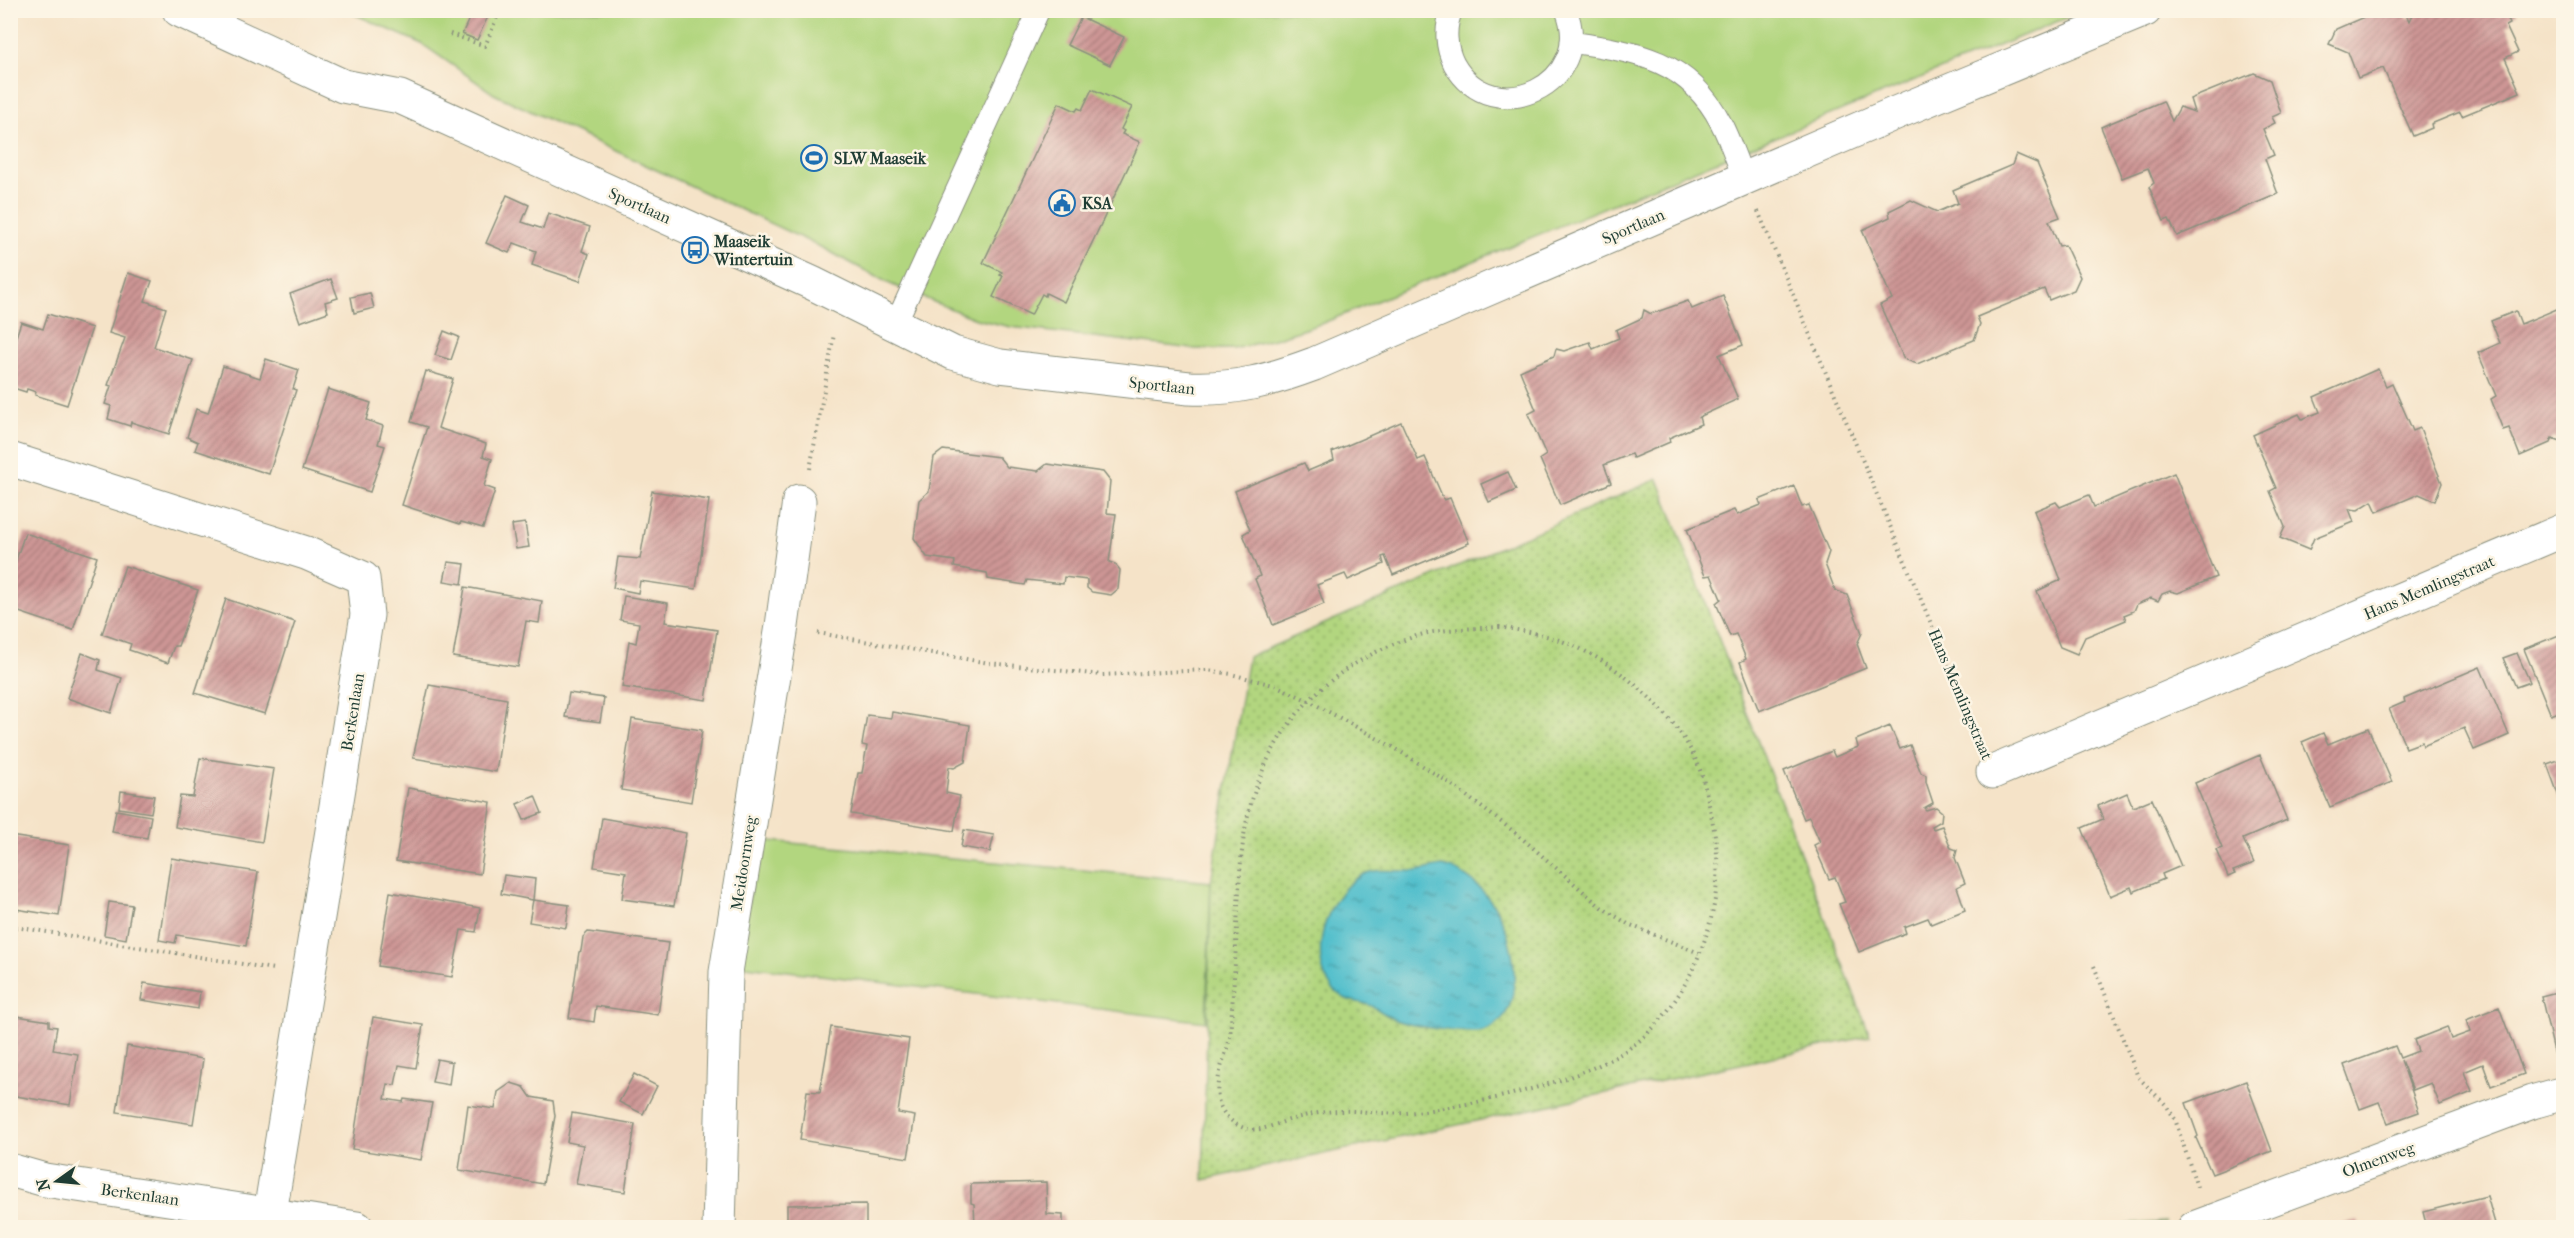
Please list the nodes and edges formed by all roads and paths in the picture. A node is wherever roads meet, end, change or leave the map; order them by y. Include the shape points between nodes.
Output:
1 (179, 10) edge
2 (501, 10) edge
3 (1039, 10) edge
4 (1452, 10) edge
5 (1566, 10) edge
6 (2145, 10) edge
7 (450, 34) dead end
8 (1571, 42) junction
9 (1744, 178) junction
10 (840, 298) junction
11 (895, 325) junction
12 (10, 459) edge
13 (800, 501) joint
14 (2564, 530) edge
15 (782, 626) junction
16 (1310, 700) junction
17 (1993, 772) joint
18 (10, 926) edge
19 (1699, 952) junction
20 (2094, 966) dead end
21 (310, 975) junction
22 (2564, 1093) edge
23 (10, 1170) edge
24 (270, 1213) junction
25 (2202, 1225) edge
26 (357, 1227) edge
27 (719, 1227) edge

1 - 10 street, Sportlaan via 343,86 400,97
2 - 7 path via 485,46
3 - 11 lane
4 - 8 lane via 1446,34 1449,55 1460,74 1475,88 1495,96 1516,98 1536,92 1553,80 1566,63
5 - 8 lane via 1571,22
6 - 9 street, Sportlaan
8 - 9 lane via 1648,57 1690,80 1722,124
9 - 11 street, Sportlaan via 1314,364 1248,385 1217,390 1189,388 999,366 953,353
9 - 17 path, Hans Memlingstraat
10 - 11 street, Sportlaan
10 - 13 path via 813,458
12 - 21 street, Berkenlaan via 306,552 363,578 368,615
13 - 15 street, Meidoornweg
14 - 17 street, Hans Memlingstraat
15 - 16 path via 989,663 1070,672 1102,675 1207,670 1260,681
15 - 27 street, Meidoornweg via 726,972
16 - 19 path via 1448,782 1601,907 1655,937
16 - 19 path via 1341,671 1359,661 1413,637 1437,632 1499,627 1531,632 1558,639 1612,668 1677,728 1701,774 1715,831 1717,861 1716,891
16 - 19 path via 1269,753 1242,842 1230,1038 1217,1083 1221,1105 1232,1122 1257,1130 1322,1112 1426,1111 1464,1105 1582,1072 1611,1060 1650,1031 1681,992
18 - 21 path
20 - 25 path via 2138,1077 2175,1119
21 - 24 street, Berkenlaan
22 - 25 street, Olmenweg
23 - 24 street, Berkenlaan via 45,1180
24 - 26 street, Berkenlaan

